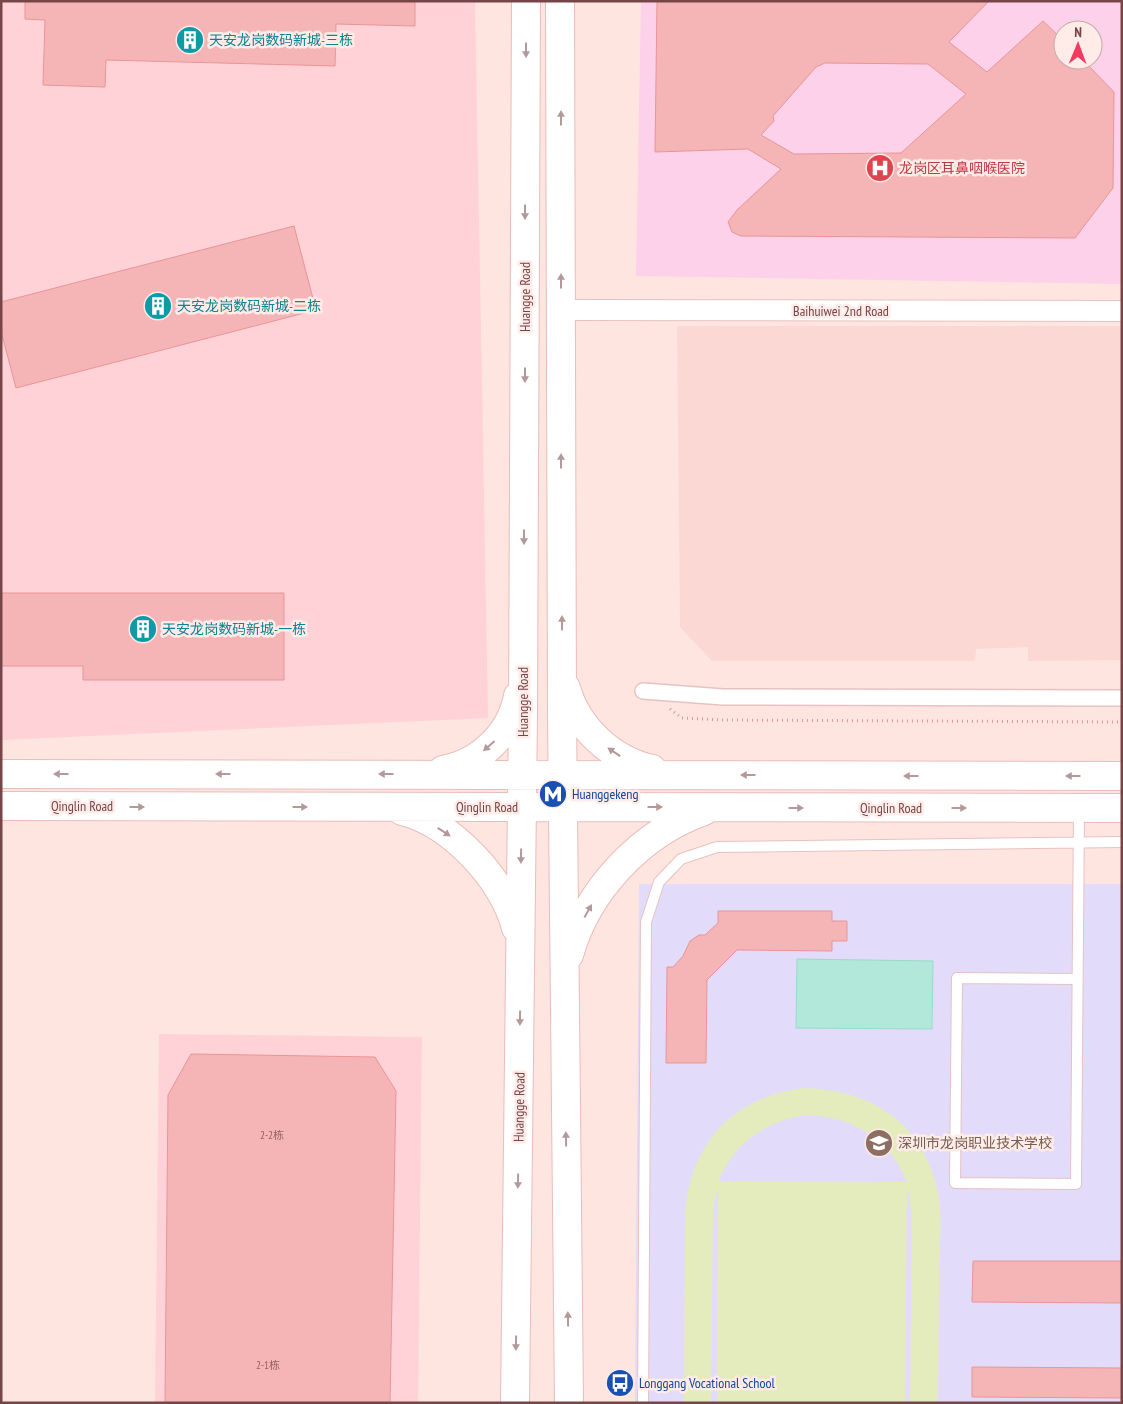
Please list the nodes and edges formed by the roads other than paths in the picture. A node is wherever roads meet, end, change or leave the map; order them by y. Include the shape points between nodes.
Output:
1 (526, 1) edge
2 (560, 1) edge
3 (561, 310) junction
4 (1122, 311) edge
5 (523, 672) junction
6 (562, 672) junction
7 (643, 691) road end
8 (1122, 698) edge
9 (1, 774) edge
10 (418, 774) junction
11 (522, 775) junction
12 (563, 775) junction
13 (676, 775) junction
14 (872, 776) junction
15 (1122, 776) edge
16 (1, 806) edge
17 (383, 807) junction
18 (522, 807) junction
19 (563, 807) junction
20 (712, 808) junction
21 (871, 808) junction
22 (1079, 808) junction
23 (1122, 808) edge
24 (1079, 842) junction
25 (1122, 842) edge
26 (520, 946) junction
27 (564, 972) junction
28 (1077, 979) junction
29 (515, 1403) edge
30 (569, 1403) edge
31 (643, 1403) edge

1 -> 5 main road, Huangge Road
3 -> 2 main road
3 - 4 street, Baihuiwei 2nd Road
6 -> 3 main road
5 -> 10 main road via 508,724 493,745 472,760 449,769
5 - 11 main road, Huangge Road
6 - 12 main road
13 -> 6 main road via 646,768 618,756 597,740 568,696
7 - 8 street via 723,698
10 -> 9 main road
10 - 11 main road
11 - 12 main road
11 - 18 main road, Huangge Road
12 - 13 main road
12 - 19 main road
14 -> 13 main road
15 -> 14 main road
14 - 21 main road
16 -> 17 main road, Qinglin Road
17 - 18 main road, Qinglin Road
17 -> 26 main road via 429,822 470,853 504,896
18 - 19 main road, Qinglin Road
18 -> 26 main road, Huangge Road
19 -> 20 main road, Qinglin Road
19 - 27 main road
20 -> 21 main road, Qinglin Road
27 -> 20 main road via 573,941 587,912 618,869 659,834 685,818
21 -> 22 main road, Qinglin Road
22 - 23 main road, Qinglin Road
22 - 24 lane
24 - 25 lane
24 - 28 lane
24 - 31 lane via 717,847 681,859 659,882 646,922
26 -> 29 main road, Huangge Road
30 -> 27 main road
28 - 28 lane via 1076,1184 955,1183 957,978

